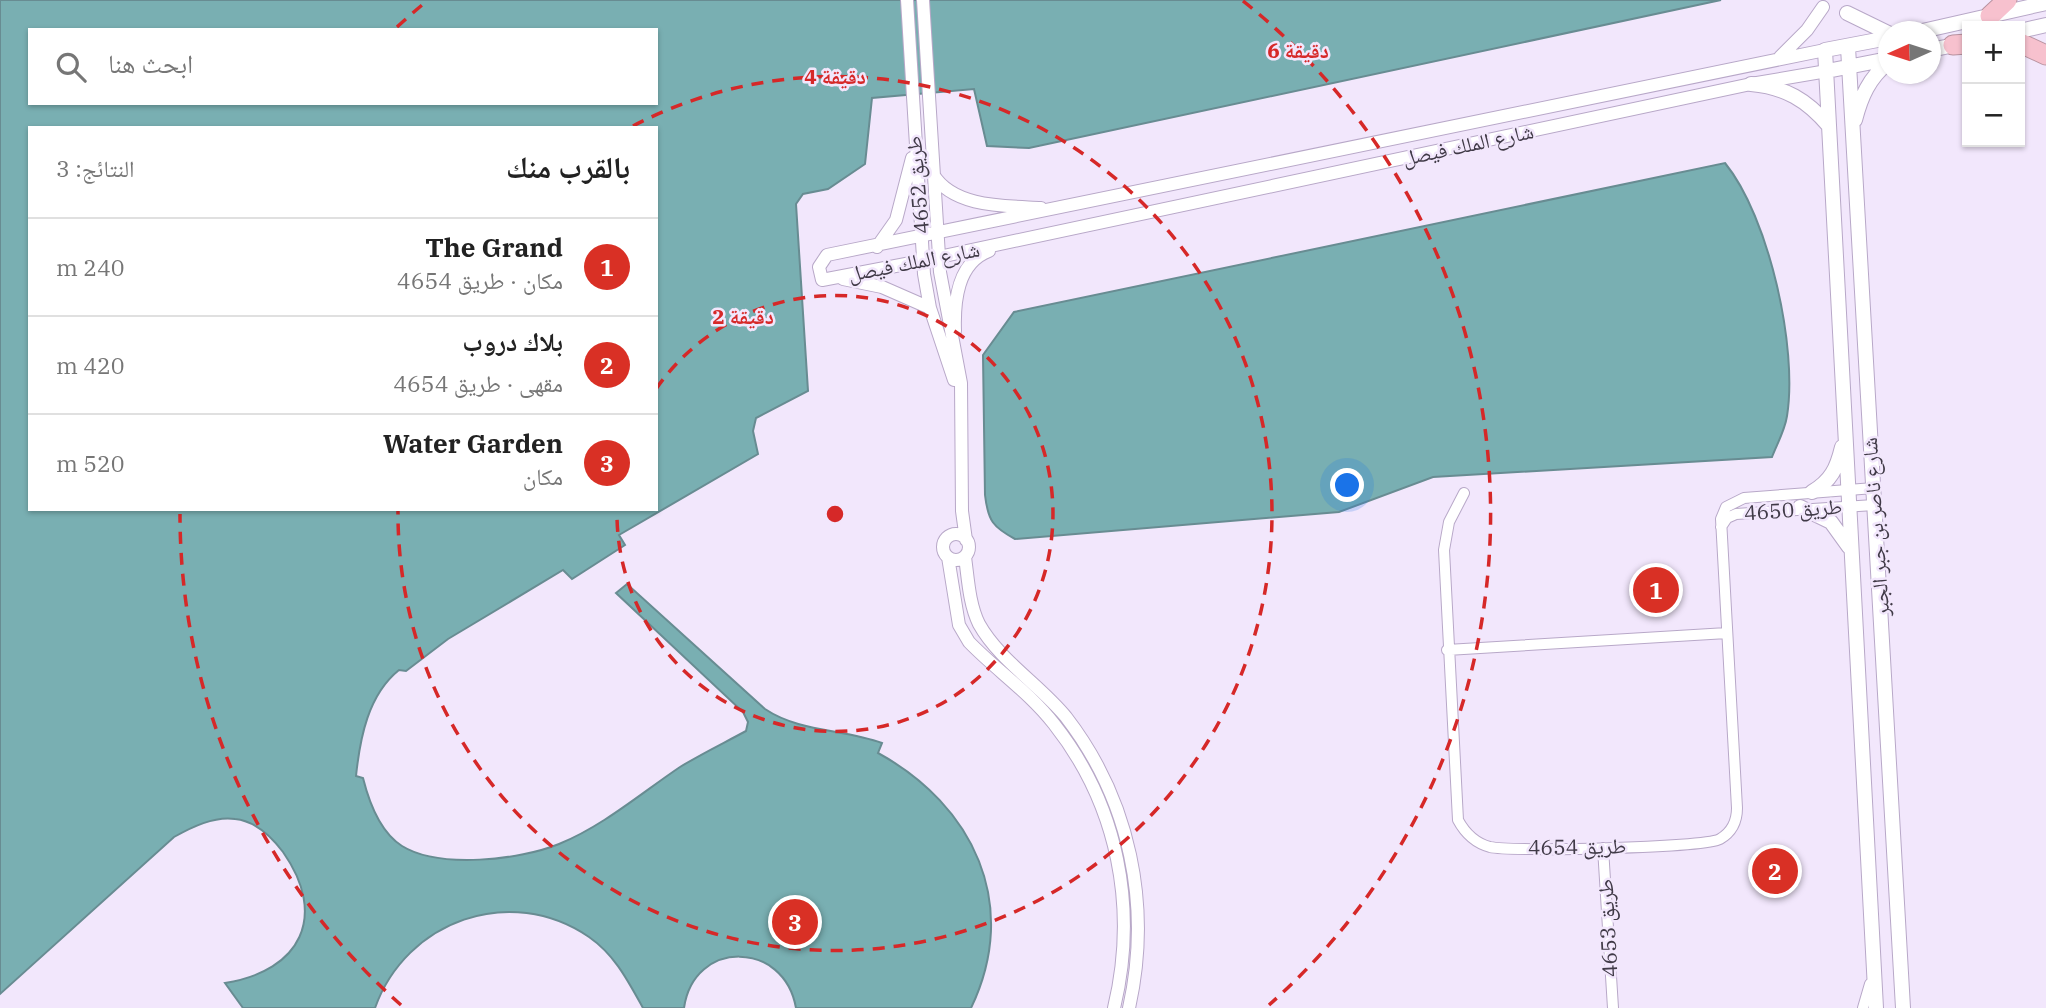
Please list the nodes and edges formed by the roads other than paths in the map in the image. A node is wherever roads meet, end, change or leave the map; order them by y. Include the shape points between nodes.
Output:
1 (907, 0) edge
2 (923, 0) edge
3 (2007, 0) edge
4 (2046, 3) edge
5 (1823, 8) dead end
6 (1847, 13) dead end
7 (1990, 16) junction
8 (2046, 25) edge
9 (1941, 27) edge
10 (2025, 29) edge
11 (1878, 30) edge
12 (1878, 39) edge
13 (1962, 44) edge
14 (2025, 45) edge
15 (1848, 47) junction
16 (1941, 48) edge
17 (1825, 50) junction
18 (2046, 55) edge
19 (1777, 59) junction
20 (1878, 63) edge
21 (1849, 67) junction
22 (1826, 71) junction
23 (1878, 72) edge
24 (1751, 84) junction
25 (1829, 127) junction
26 (1852, 131) junction
27 (914, 148) junction
28 (933, 173) junction
29 (1060, 209) junction
30 (939, 235) junction
31 (922, 238) junction
32 (1009, 243) junction
33 (877, 247) junction
34 (939, 257) junction
35 (924, 260) junction
36 (832, 278) junction
37 (930, 308) junction
38 (956, 353) junction
39 (961, 407) junction
40 (1845, 432) junction
41 (1874, 488) junction
42 (1848, 490) junction
43 (1812, 492) junction
44 (1464, 493) dead end
45 (1874, 505) junction
46 (1848, 506) junction
47 (1800, 508) junction
48 (962, 511) junction
49 (1721, 527) junction
50 (954, 535) junction
51 (966, 540) junction
52 (1851, 550) junction
53 (948, 557) junction
54 (965, 557) junction
55 (1727, 633) junction
56 (1447, 650) junction
57 (1604, 848) junction
58 (1874, 964) junction
59 (1114, 1008) edge
60 (1129, 1008) edge
61 (1613, 1008) edge
62 (1863, 1008) edge
63 (1876, 1008) edge
64 (1903, 1008) edge

1 - 27 street, طريق 4652
2 - 28 street, طريق 4652
3 - 7 highway
4 - 7 main road
5 - 19 street
6 - 11 main road
7 - 9 main road
8 - 10 main road
12 - 15 main road, شارع الملك فيصل
13 - 16 main road
14 - 18 highway
15 - 17 main road, شارع الملك فيصل
15 - 21 main road, شارع ناصر بن جبر الجبر
17 - 19 street, شارع الملك فيصل
17 - 22 main road, شارع ناصر بن جبر الجبر
19 - 29 street, شارع الملك فيصل
20 - 21 main road, شارع الملك فيصل
21 - 22 main road, شارع الملك فيصل
21 - 26 main road, شارع ناصر بن جبر الجبر
22 - 24 street, شارع الملك فيصل
22 - 25 main road, شارع ناصر بن جبر الجبر
23 - 26 main road via 1861,97
24 - 25 main road via 1795,95
24 - 32 street, شارع الملك فيصل
25 - 40 main road, شارع ناصر بن جبر الجبر
26 - 41 main road, شارع ناصر بن جبر الجبر
27 - 31 street, طريق 4652
27 - 33 street via 896,220
28 - 29 street via 948,191 978,201
28 - 30 street, طريق 4652
29 - 30 street, شارع الملك فيصل
30 - 31 street, شارع الملك فيصل
30 - 34 street, طريق 4652
31 - 33 street, شارع الملك فيصل
31 - 35 street, طريق 4652
32 - 34 street, شارع الملك فيصل
32 - 38 street via 971,262 960,281
33 - 36 street, شارع الملك فيصل via 822,258 822,280
34 - 35 street, شارع الملك فيصل
34 - 38 street, طريق 4652
35 - 36 street, شارع الملك فيصل
35 - 37 street, طريق 4652
36 - 37 street via 882,287
37 - 39 street, طريق 4652
38 - 39 street, طريق 4652
39 - 48 street, طريق 4652
40 - 42 main road, شارع ناصر بن جبر الجبر
40 - 43 main road via 1834,472
41 - 42 street, طريق 4650
41 - 45 main road, شارع ناصر بن جبر الجبر
42 - 43 street, طريق 4650
42 - 46 main road, شارع ناصر بن جبر الجبر
43 - 49 street, طريق 4650 via 1737,499 1726,507
44 - 56 street, طريق 4654 via 1444,540
45 - 46 street, طريق 4650
45 - 64 main road, شارع ناصر بن جبر الجبر
46 - 47 street, طريق 4650
46 - 52 main road, شارع ناصر بن جبر الجبر
47 - 49 street, طريق 4650 via 1736,514 1727,517
47 - 52 main road via 1831,522
48 - 50 street
48 - 51 street
49 - 55 street, طريق 4654
50 - 51 street
50 - 53 street via 943,544
51 - 54 street
52 - 58 main road, شارع ناصر بن جبر الجبر
53 - 54 street
53 - 59 street via 959,625 969,642 1053,722 1088,776 1107,820 1124,902 1123,955
54 - 60 street via 979,624 1071,724 1100,768 1120,817 1134,875 1139,927
55 - 56 street
55 - 57 street, طريق 4654 via 1737,808 1734,825 1713,842
56 - 57 street, طريق 4654 via 1455,814 1465,832 1483,845 1499,849
57 - 61 street, طريق 4653
58 - 62 street
58 - 63 main road, شارع ناصر بن جبر الجبر

